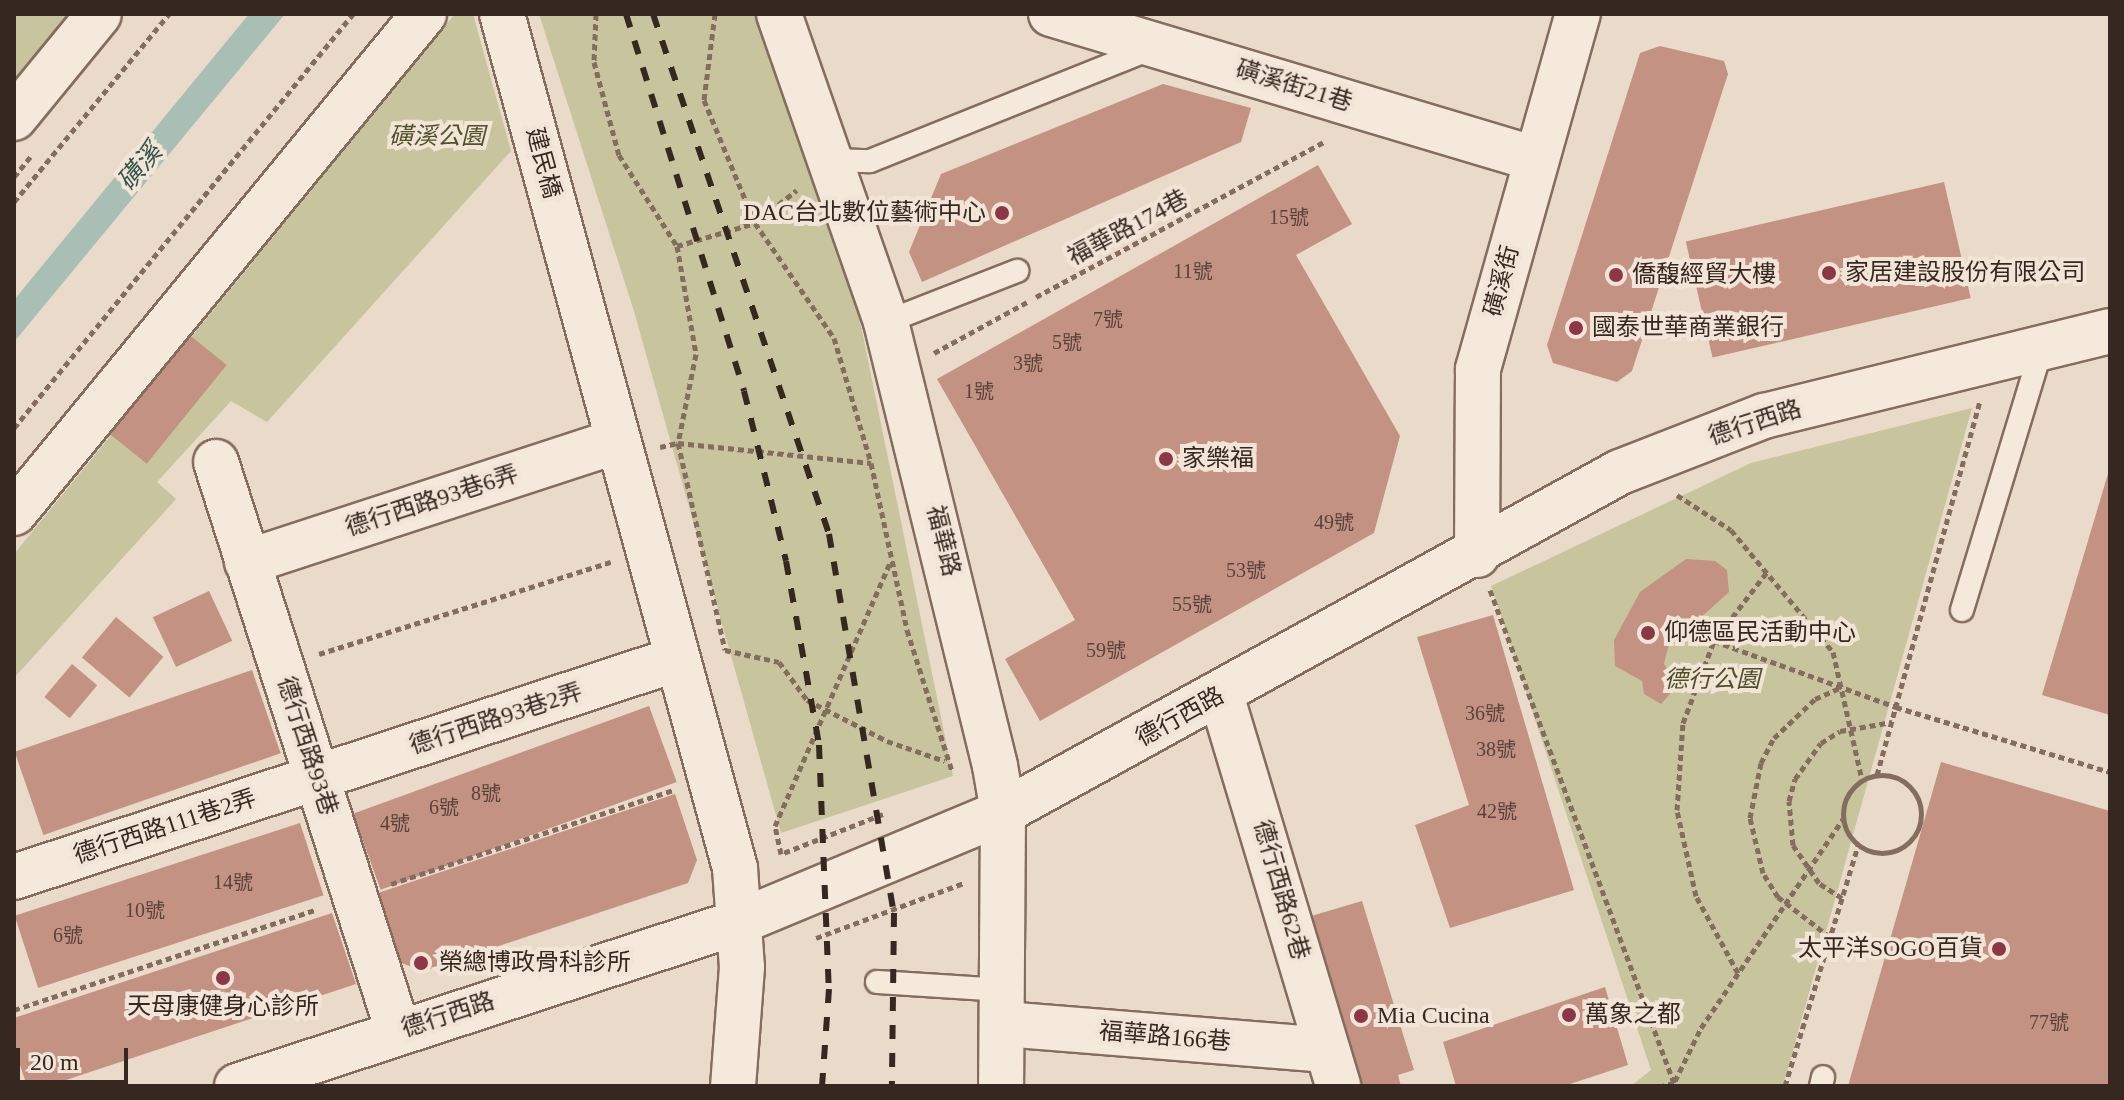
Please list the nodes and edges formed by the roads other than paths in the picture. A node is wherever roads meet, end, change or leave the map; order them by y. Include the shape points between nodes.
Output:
1 (99, 14) edge
2 (424, 14) edge
3 (502, 14) edge
4 (779, 14) edge
5 (1051, 14) edge
6 (1578, 14) edge
7 (1158, 46) junction
8 (14, 118) edge
9 (1536, 159) junction
10 (832, 160) junction
11 (1017, 271) dead end
12 (886, 322) junction
13 (2110, 331) edge
14 (2042, 347) junction
15 (638, 444) junction
16 (216, 462) dead end
17 (14, 513) edge
18 (1477, 555) junction
19 (247, 562) junction
20 (1962, 610) dead end
21 (674, 660) junction
22 (1221, 695) junction
23 (317, 778) junction
24 (1003, 812) junction
25 (14, 877) edge
26 (739, 922) junction
27 (877, 982) dead end
28 (1004, 1007) junction
29 (398, 1031) junction
30 (1332, 1068) edge
31 (323, 1072) edge
32 (237, 1086) edge
33 (733, 1086) edge
34 (1001, 1086) edge

1 - 8 street
2 - 17 street
3 - 15 street, 建民橋 via 585,313
4 - 10 street, 福華路
5 - 7 street, 磺溪街21巷
6 - 9 street, 磺溪街
7 - 9 street, 磺溪街21巷
7 - 10 lane via 870,161
9 - 18 street, 磺溪街 via 1478,369
10 - 12 street, 福華路
11 - 12 lane
12 - 24 street, 福華路
13 - 14 street, 德行西路
14 - 18 street, 德行西路 via 1764,416 1620,472
14 - 20 lane
15 - 19 street, 德行西路93巷6弄
15 - 21 street via 646,551
16 - 19 street, 德行西路93巷
18 - 22 street, 德行西路
19 - 23 street, 德行西路93巷
21 - 23 street, 德行西路93巷2弄
21 - 26 street via 735,868
22 - 24 street, 德行西路
22 - 30 street, 德行西路62巷
23 - 25 street, 德行西路111巷2弄
23 - 29 street, 德行西路93巷
24 - 26 street, 德行西路
24 - 28 street, 福華路
26 - 29 street, 德行西路
26 - 33 street
27 - 28 lane
28 - 30 street, 福華路166巷
28 - 34 street, 福華路
29 - 31 street, 德行西路
31 - 32 street, 德行西路

